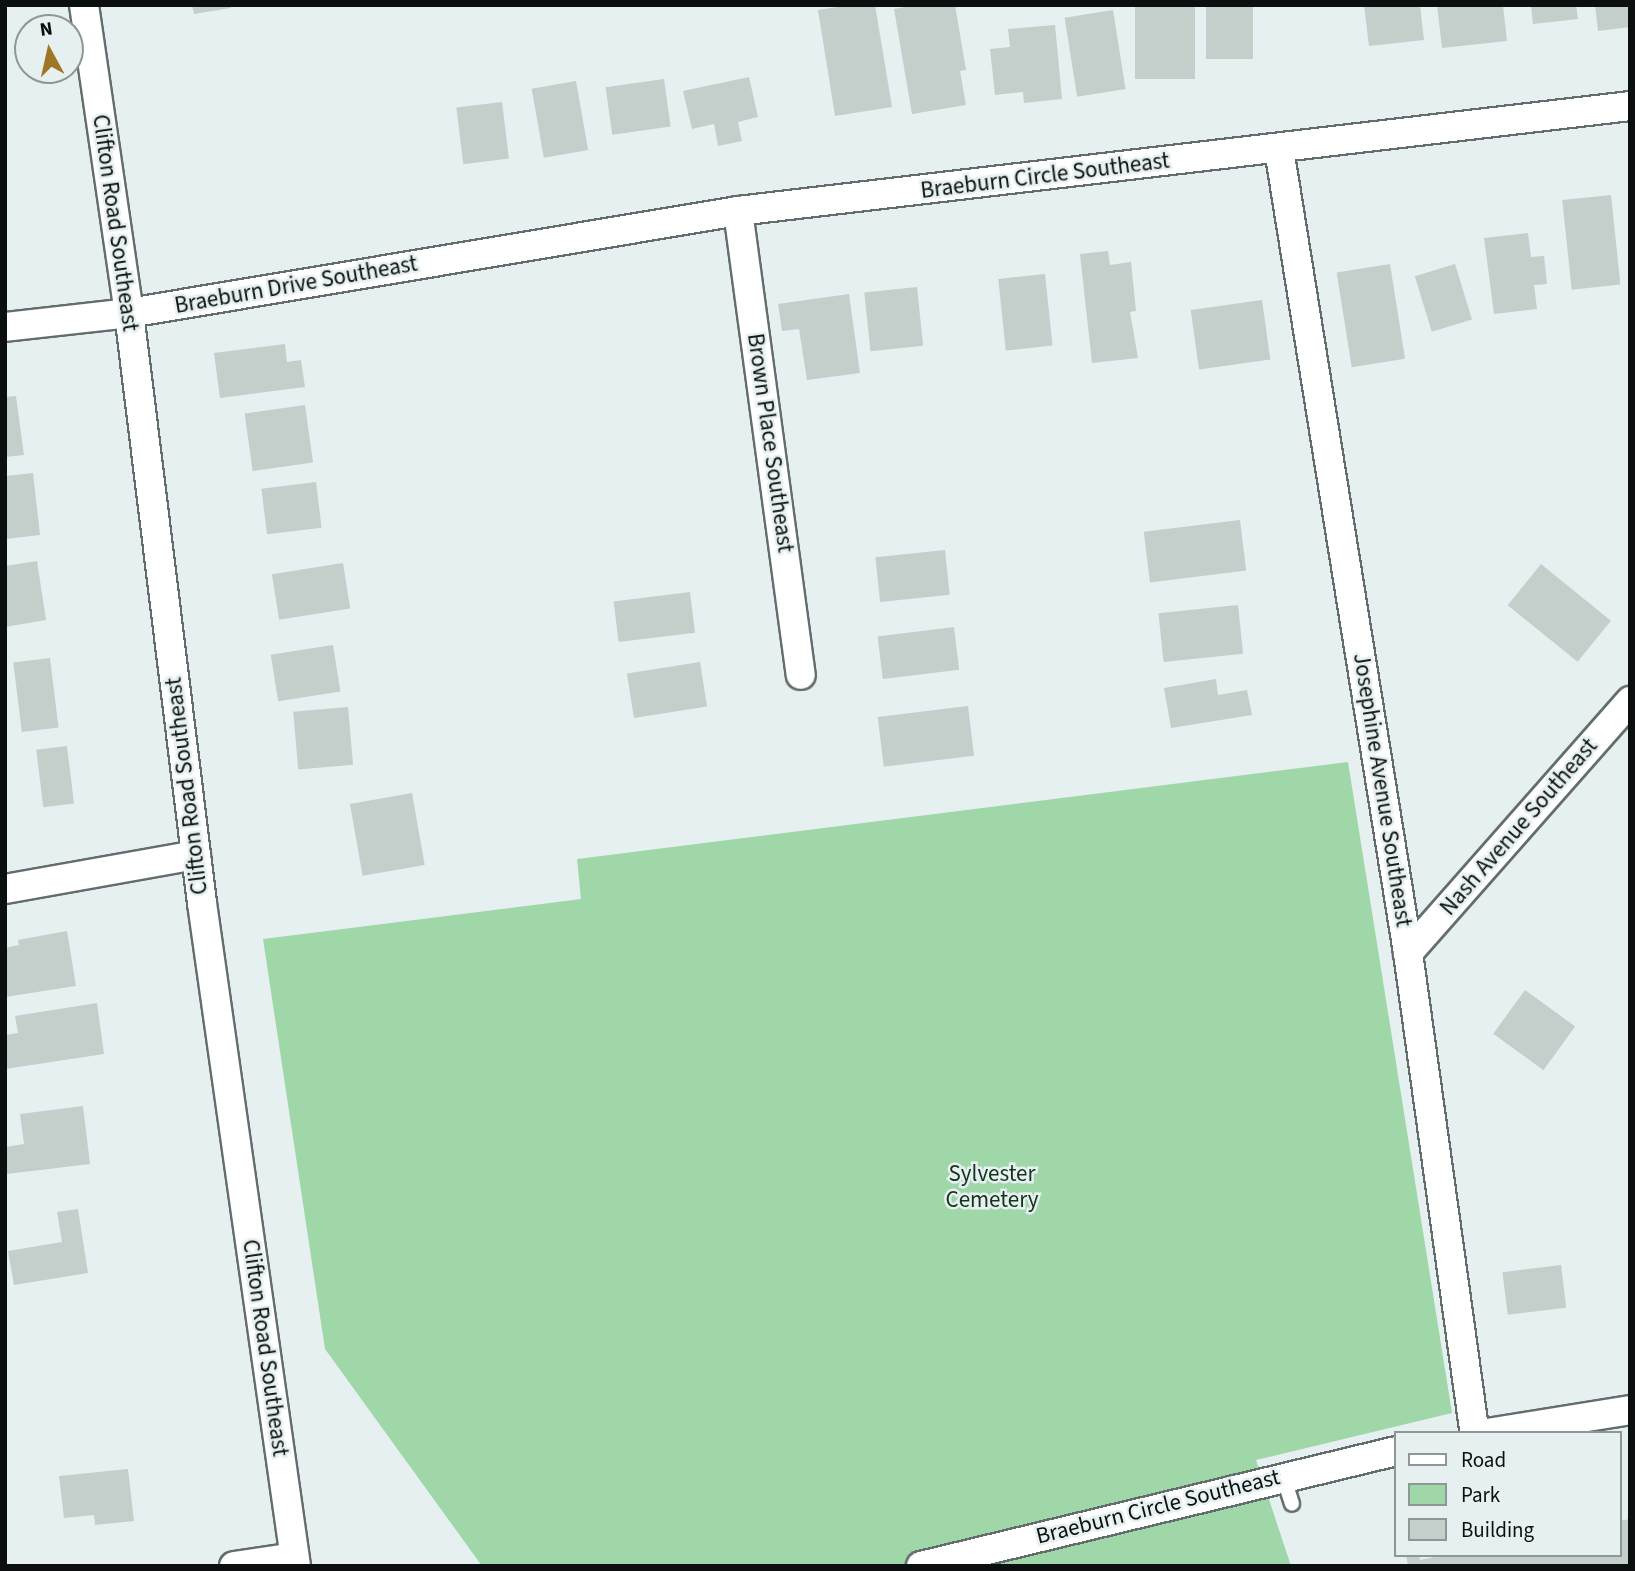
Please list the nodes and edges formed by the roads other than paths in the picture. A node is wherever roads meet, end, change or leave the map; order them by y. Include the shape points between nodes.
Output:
1 (84, 5) edge
2 (1630, 106) edge
3 (1279, 149) junction
4 (738, 211) junction
5 (461, 258) joint
6 (129, 313) junction
7 (5, 327) edge
8 (801, 675) dead end
9 (1630, 701) edge
10 (196, 855) junction
11 (5, 889) edge
12 (1408, 953) junction
13 (1630, 1410) edge
14 (1475, 1431) edge
15 (1499, 1431) edge
16 (1394, 1451) edge
17 (1283, 1476) junction
18 (1292, 1504) dead end
19 (295, 1561) edge
20 (234, 1566) edge
21 (921, 1566) edge

1 - 6 street, Clifton Road Southeast
2 - 3 street, Braeburn Circle Southeast
3 - 4 street, Braeburn Circle Southeast
3 - 12 street, Josephine Avenue Southeast
4 - 5 street, Braeburn Circle Southeast
4 - 8 street, Brown Place Southeast
5 - 6 street, Braeburn Drive Southeast
6 - 7 street, Braeburn Drive Southeast
6 - 10 street, Clifton Road Southeast
9 - 12 street, Nash Avenue Southeast
10 - 11 street
10 - 19 street, Clifton Road Southeast
12 - 14 street, Josephine Avenue Southeast
13 - 15 street
16 - 17 street, Braeburn Circle Southeast
17 - 18 lane
17 - 21 street, Braeburn Circle Southeast
19 - 20 street

